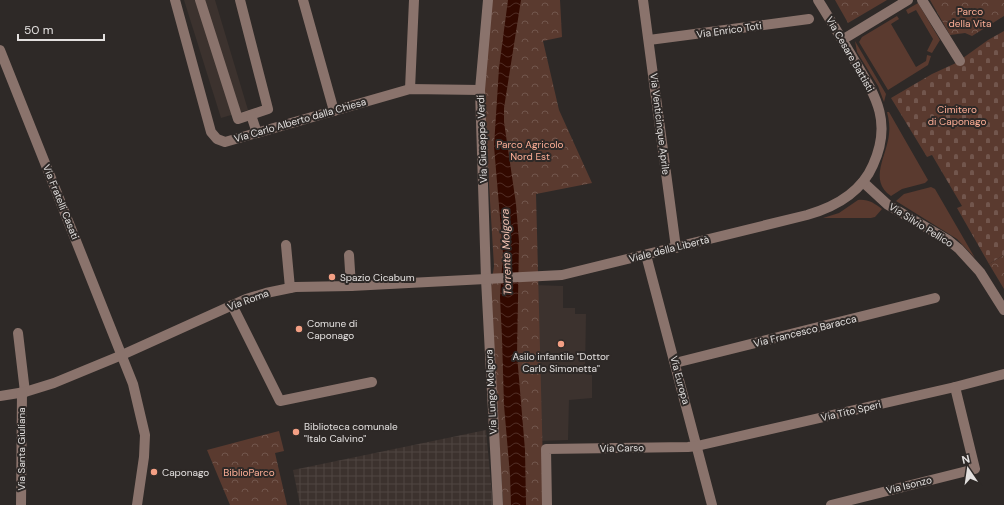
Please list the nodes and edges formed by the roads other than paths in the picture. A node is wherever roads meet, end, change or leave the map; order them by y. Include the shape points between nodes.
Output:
1 (175, 0) edge
2 (200, 0) edge
3 (240, 0) edge
4 (303, 0) edge
5 (414, 0) edge
6 (488, 0) edge
7 (643, 0) edge
8 (818, 0) edge
9 (908, 0) edge
10 (922, 0) edge
11 (809, 19) dead end
12 (649, 40) junction
13 (842, 40) junction
14 (0, 50) edge
15 (960, 61) dead end
16 (410, 89) junction
17 (480, 90) junction
18 (334, 111) junction
19 (252, 115) junction
20 (257, 133) junction
21 (862, 182) junction
22 (807, 215) joint
23 (286, 246) dead end
24 (676, 248) junction
25 (349, 255) dead end
26 (646, 255) junction
27 (497, 278) joint
28 (486, 279) junction
29 (351, 286) junction
30 (290, 288) junction
31 (935, 298) dead end
32 (232, 306) junction
33 (1004, 310) edge
34 (18, 333) dead end
35 (122, 355) junction
36 (675, 363) junction
37 (1004, 374) edge
38 (372, 382) dead end
39 (955, 387) junction
40 (23, 392) junction
41 (0, 396) edge
42 (697, 446) junction
43 (21, 505) edge
44 (137, 505) edge
45 (498, 505) edge
46 (547, 505) edge
47 (712, 505) edge
48 (831, 505) edge

1 - 20 street, Via Carlo Alberto dalla Chiesa via 210,132 225,142
2 - 19 street via 238,120
3 - 19 street via 268,109
4 - 18 street
5 - 16 street
6 - 17 street, Via Giuseppe Verdi
7 - 12 street, Via Venticinque Aprile
8 - 13 street, Via Cesare Battisti
9 - 13 street
10 - 15 street
11 - 12 street, Via Enrico Toti
12 - 24 street, Via Venticinque Aprile
13 - 21 street, Via Cesare Battisti via 871,89 881,119 879,151 869,174
14 - 35 street, Via Fratelli Casati
16 - 17 street, Via Carlo Alberto dalla Chiesa
16 - 18 street, Via Carlo Alberto dalla Chiesa
17 - 28 street, Via Giuseppe Verdi
18 - 20 street, Via Carlo Alberto dalla Chiesa
19 - 20 street
21 - 22 street, Via Cesare Battisti via 837,204
21 - 33 street, Via Silvio Pellico via 888,205 959,249 980,272
22 - 24 street, Viale della Libertà
23 - 30 street
24 - 26 street, Viale della Libertà
25 - 29 street
26 - 27 street, Viale della Libertà via 562,275
26 - 36 street, Via Europa
27 - 28 street, Via Roma
28 - 29 street, Via Roma
28 - 45 street, Via Lungo Molgora
29 - 30 street, Via Roma
30 - 32 street, Via Roma via 266,293
31 - 36 street, Via Francesco Baracca
32 - 35 street, Via Roma
32 - 38 street via 280,401
34 - 40 street, Via Santa Giuliana
35 - 40 street, Via Roma via 54,383
35 - 44 street, Via Fratelli Casati via 145,435
36 - 42 street, Via Europa
37 - 39 street, Via Tito Speri
39 - 42 street, Via Tito Speri
39 - 48 street, Via Isonzo via 975,469
40 - 41 street, Via Roma
40 - 43 street, Via Santa Giuliana
42 - 46 street, Via Carso via 546,450
42 - 47 street, Via Europa

